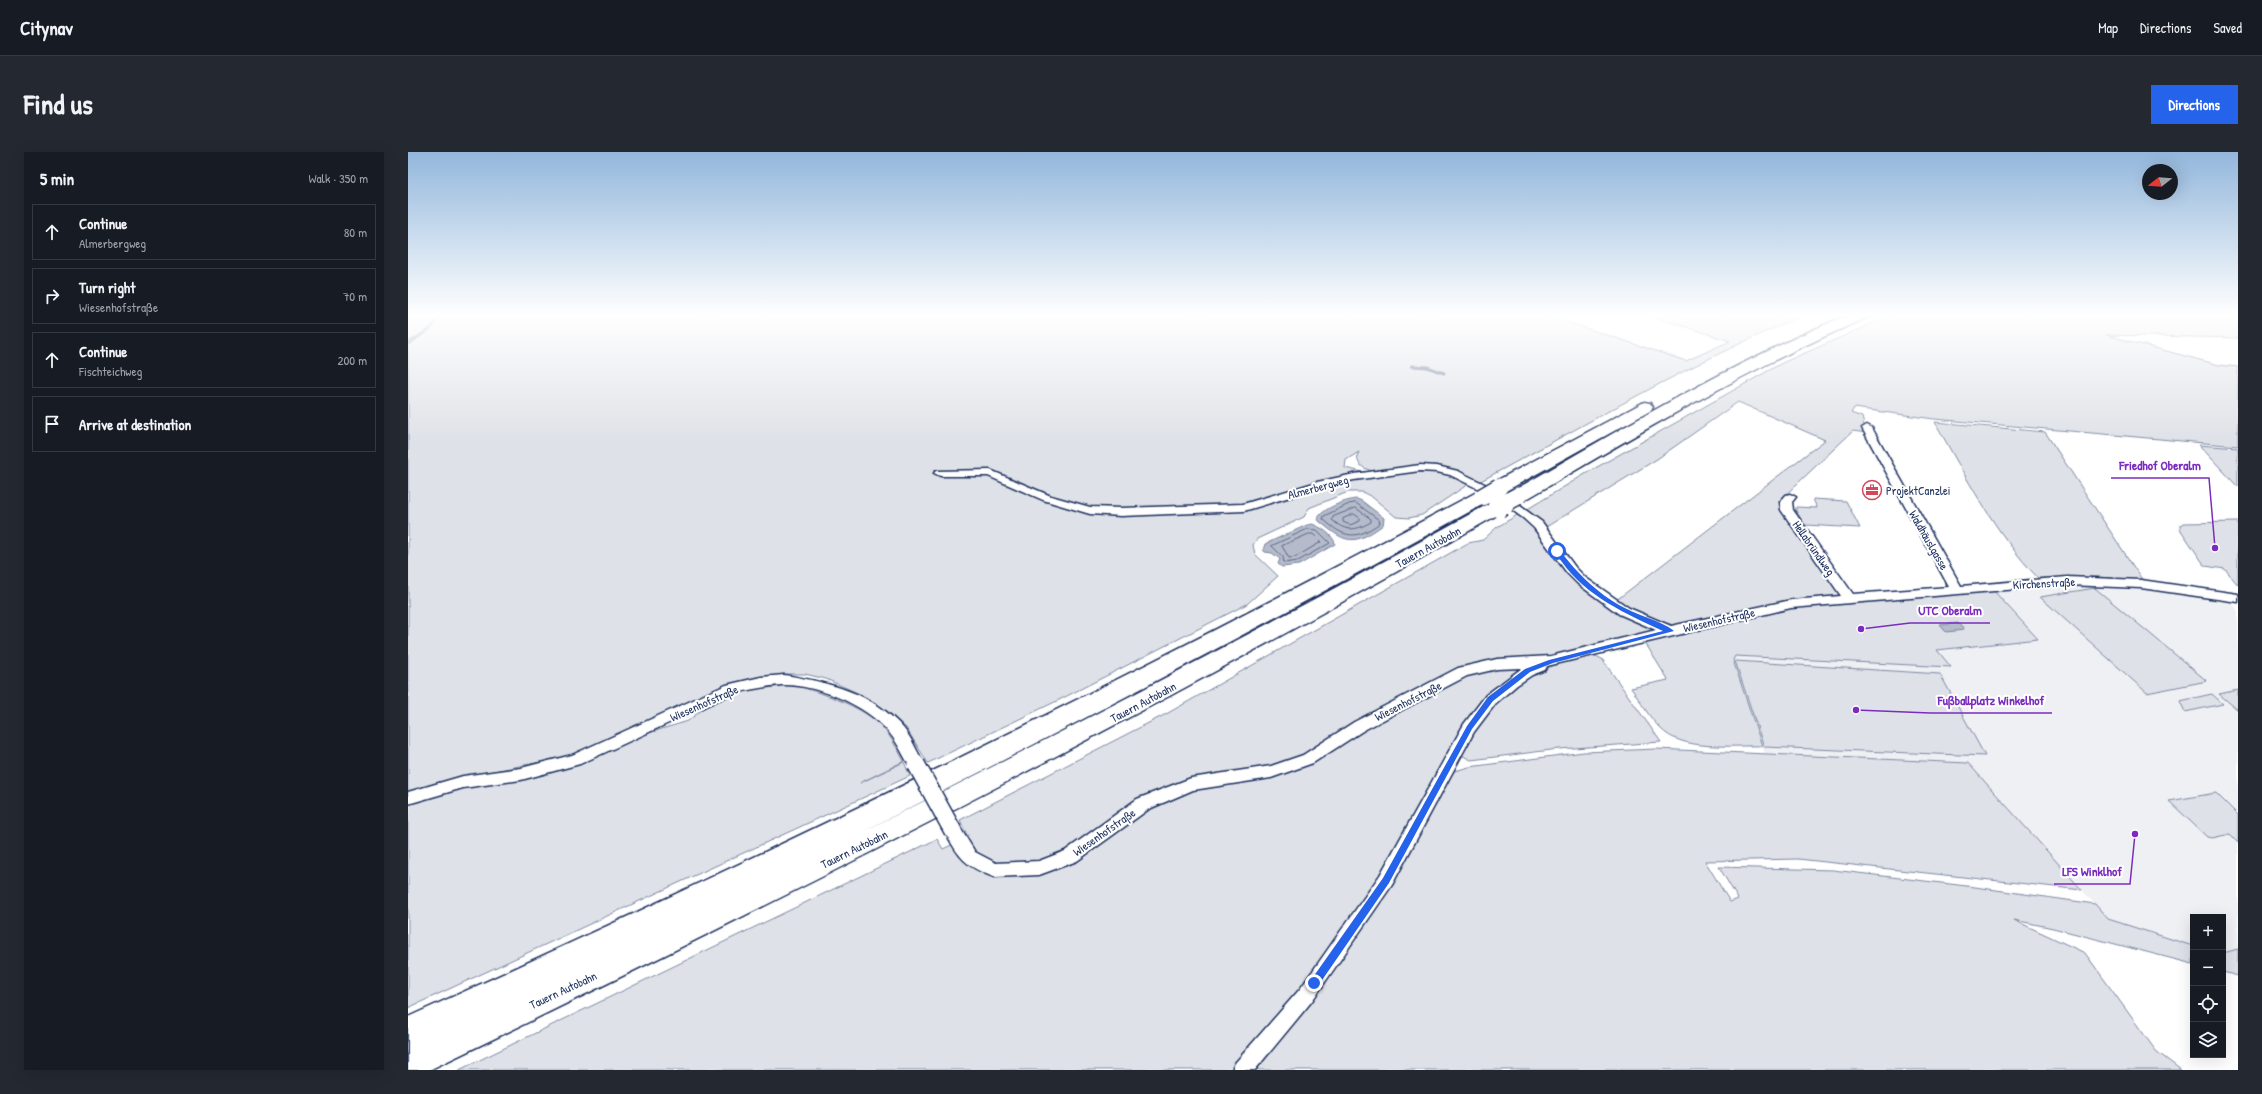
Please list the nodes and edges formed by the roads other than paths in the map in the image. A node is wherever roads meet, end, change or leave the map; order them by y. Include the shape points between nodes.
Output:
1 (1738, 357) edge
2 (1769, 357) edge
3 (1867, 428) dead end
4 (940, 473) dead end
5 (1500, 497) junction
6 (1790, 497) dead end
7 (1957, 589) junction
8 (2238, 598) edge
9 (1850, 599) junction
10 (1670, 631) junction
11 (1551, 661) junction
12 (408, 798) edge
13 (408, 1033) edge
14 (408, 1063) edge
15 (1242, 1070) edge

1 - 5 highway, Tauern Autobahn
2 - 5 highway, Tauern Autobahn
3 - 7 street, Waldhäuslgasse
4 - 10 street, Almerbergweg via 990,473 1047,498 1090,510 1121,512 1244,507 1348,478 1405,470 1437,469 1454,473 1497,494 1526,514 1538,525 1582,581 1624,611
5 - 13 highway, Tauern Autobahn via 945,778 709,894
5 - 14 highway, Tauern Autobahn via 1288,624 954,799 719,916
6 - 9 street, Hellabründlweg via 1786,502 1787,510
7 - 8 street, Kirchenstraße via 2039,582 2092,582 2141,584
7 - 9 street, Kirchenstraße
9 - 10 street, Wiesenhofstraße via 1791,604
10 - 11 street, Wiesenhofstraße
11 - 12 street, Wiesenhofstraße, bridge via 1497,664 1463,672 1359,726 1308,759 1271,772 1191,784 1143,804 1071,856 1039,868 994,870 969,857 898,734 880,714 850,696 814,685 784,680 761,682 731,690 575,760 521,774 463,782
11 - 15 street via 1527,671 1491,699 1469,728 1386,880 1306,995

